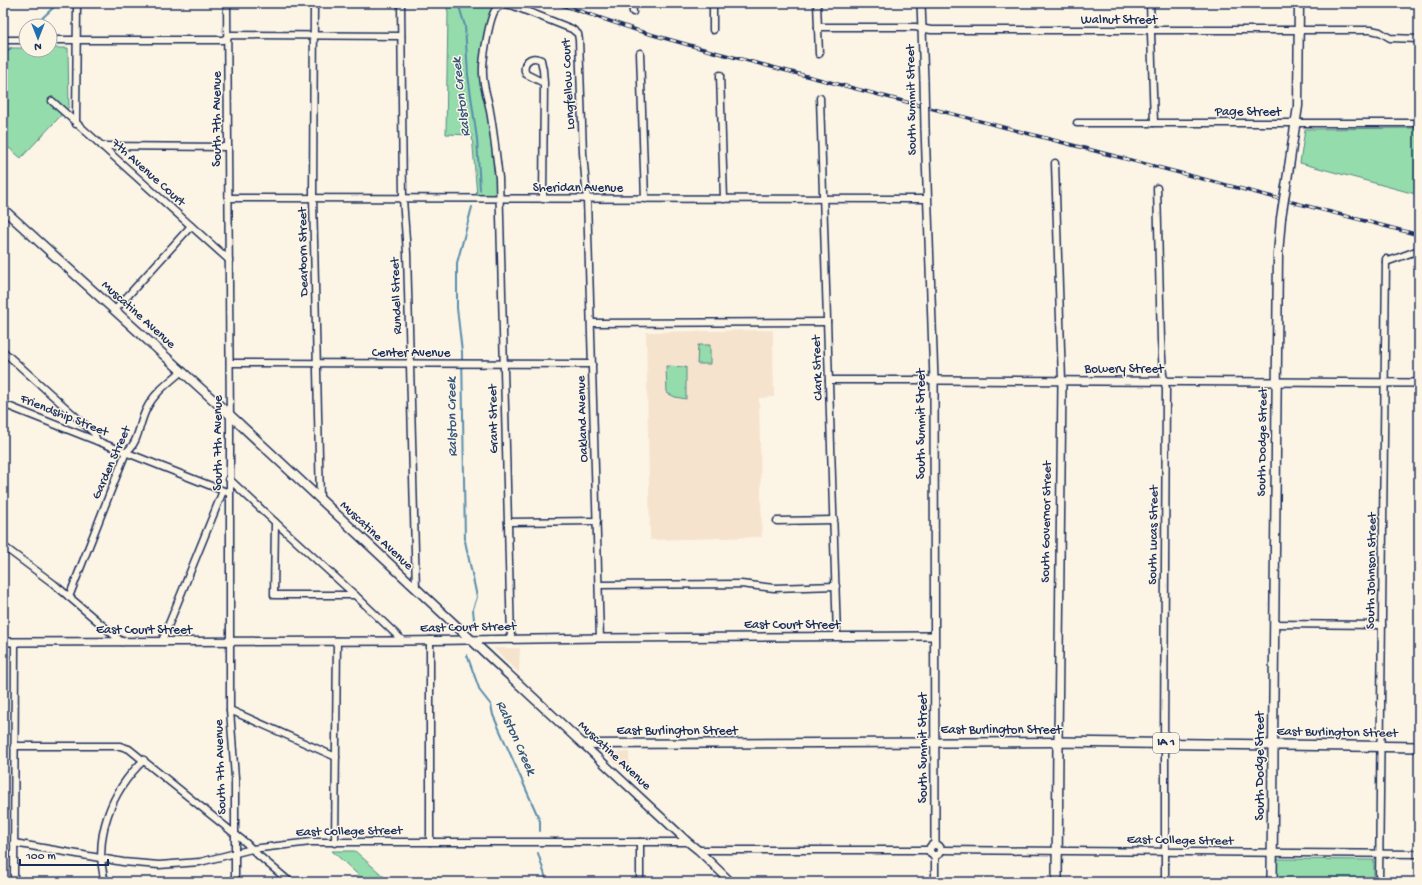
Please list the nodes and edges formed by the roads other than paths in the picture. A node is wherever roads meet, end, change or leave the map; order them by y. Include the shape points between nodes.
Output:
1 (77, 3) edge
2 (227, 3) edge
3 (314, 3) edge
4 (401, 3) edge
5 (632, 3) edge
6 (713, 3) edge
7 (817, 3) edge
8 (921, 3) edge
9 (1150, 3) edge
10 (1299, 3) edge
11 (632, 12) dead end
12 (818, 27) junction
13 (922, 29) junction
14 (713, 30) dead end
15 (1298, 30) junction
16 (1151, 31) junction
17 (314, 36) junction
18 (401, 36) junction
19 (227, 38) junction
20 (1419, 39) edge
21 (3, 40) edge
22 (18, 40) edge
23 (58, 40) edge
24 (77, 40) junction
25 (640, 53) dead end
26 (818, 54) dead end
27 (720, 76) dead end
28 (544, 83) dead end
29 (820, 98) dead end
30 (52, 101) dead end
31 (1077, 123) dead end
32 (1154, 123) junction
33 (1296, 123) junction
34 (1419, 123) edge
35 (76, 124) junction
36 (102, 146) junction
37 (228, 147) junction
38 (1055, 163) dead end
39 (1157, 188) dead end
40 (228, 198) junction
41 (313, 198) junction
42 (403, 198) junction
43 (499, 199) junction
44 (543, 199) junction
45 (587, 199) junction
46 (645, 199) junction
47 (724, 199) junction
48 (927, 199) junction
49 (823, 200) junction
50 (3, 208) edge
51 (191, 226) junction
52 (1419, 250) edge
53 (229, 260) junction
54 (114, 310) junction
55 (827, 322) junction
56 (591, 323) junction
57 (3, 351) edge
58 (230, 363) junction
59 (318, 364) junction
60 (409, 364) junction
61 (504, 364) junction
62 (592, 364) junction
63 (182, 371) junction
64 (829, 380) junction
65 (934, 380) junction
66 (1062, 381) junction
67 (1165, 382) junction
68 (1276, 382) junction
69 (1384, 382) junction
70 (1419, 383) edge
71 (3, 404) edge
72 (230, 415) junction
73 (97, 441) junction
74 (126, 452) junction
75 (229, 479) junction
76 (222, 491) junction
77 (229, 493) junction
78 (320, 500) junction
79 (834, 520) junction
80 (597, 521) junction
81 (777, 521) dead end
82 (275, 522) junction
83 (508, 522) junction
84 (3, 546) edge
85 (598, 585) junction
86 (836, 586) junction
87 (416, 589) junction
88 (355, 595) junction
89 (69, 597) junction
90 (1274, 624) junction
91 (1382, 625) junction
92 (838, 636) junction
93 (934, 636) junction
94 (600, 638) junction
95 (511, 639) junction
96 (430, 640) junction
97 (470, 640) junction
98 (162, 641) junction
99 (337, 641) junction
100 (403, 641) junction
101 (3, 642) edge
102 (15, 642) junction
103 (122, 642) junction
104 (229, 642) junction
105 (230, 710) junction
106 (1058, 742) junction
107 (934, 743) junction
108 (1164, 743) junction
109 (583, 744) junction
110 (1273, 745) junction
111 (14, 746) junction
112 (1381, 746) junction
113 (1419, 747) edge
114 (336, 757) junction
115 (144, 760) junction
116 (234, 834) junction
117 (430, 842) junction
118 (640, 842) junction
119 (688, 842) junction
120 (14, 843) junction
121 (335, 843) junction
122 (935, 844) junction
123 (252, 849) junction
124 (698, 850) junction
125 (930, 850) junction
126 (1057, 850) junction
127 (1165, 851) junction
128 (938, 853) junction
129 (1273, 853) junction
130 (234, 854) junction
131 (1380, 854) junction
132 (1419, 854) edge
133 (101, 858) junction
134 (14, 882) edge
135 (105, 882) edge
136 (235, 882) edge
137 (290, 882) edge
138 (640, 882) edge
139 (731, 882) edge
140 (935, 882) edge
141 (1057, 882) edge
142 (1164, 882) edge
143 (1272, 882) edge
144 (1379, 882) edge

1 - 24 street
2 - 19 street, South 7th Avenue
3 - 17 street, Dearborn Street
4 - 18 street, Rundell Street
5 - 11 street
6 - 14 street
7 - 12 street
8 - 13 street, South Summit Street
9 - 16 street
10 - 15 main road, South Dodge Street
12 - 13 street, Walnut Street
12 - 26 street
13 - 16 street, Walnut Street
13 - 48 street, South Summit Street, bridge
15 - 16 street, Walnut Street
15 - 20 street, Walnut Street via 1371,30 1390,38
15 - 33 main road, South Dodge Street
16 - 32 street
17 - 18 street
17 - 19 street via 231,35
17 - 41 street, Dearborn Street
18 - 42 street, Rundell Street
19 - 24 street
19 - 37 street, South 7th Avenue
21 - 22 street
23 - 24 street
24 - 35 street
25 - 46 street
27 - 47 street
28 - 44 street
29 - 49 street, Clark Street
30 - 35 street, 7th Avenue Court
31 - 32 street, Page Street
32 - 33 street, Page Street
33 - 34 street, Page Street
33 - 68 main road, South Dodge Street, bridge via 1278,254
35 - 36 street, 7th Avenue Court
36 - 37 street
36 - 51 street, 7th Avenue Court
37 - 40 street, South 7th Avenue
38 - 66 street, South Governor Street
39 - 67 street, South Lucas Street
40 - 41 street, Sheridan Avenue
40 - 53 street, South 7th Avenue
41 - 42 street, Sheridan Avenue
41 - 59 street, Dearborn Street
42 - 43 street, Sheridan Avenue
42 - 60 street, Rundell Street
43 - 44 street, Sheridan Avenue
43 - 45 street, Longfellow Court via 499,178 482,68 494,13 500,6 509,5 572,29 578,34
43 - 61 street, Grant Street
44 - 45 street, Sheridan Avenue
45 - 46 street, Sheridan Avenue
45 - 56 street, Oakland Avenue
46 - 47 street, Sheridan Avenue
47 - 49 street, Sheridan Avenue
48 - 49 street, Sheridan Avenue
48 - 65 street, South Summit Street
49 - 55 street, Clark Street
50 - 54 main road, Muscatine Avenue
51 - 53 street, 7th Avenue Court
51 - 54 street
52 - 69 street, South Johnson Street via 1386,261
53 - 58 street, South 7th Avenue
54 - 63 main road, Muscatine Avenue
55 - 56 street
55 - 64 street, Clark Street
56 - 62 street, Oakland Avenue
57 - 73 street via 94,433
58 - 59 street, Center Avenue
58 - 72 street, South 7th Avenue
59 - 60 street, Center Avenue
59 - 78 street, Dearborn Street
60 - 61 street, Center Avenue
60 - 87 street, Rundell Street
61 - 62 street, Center Avenue
61 - 83 street, Grant Street
62 - 80 street, Oakland Avenue
63 - 72 main road, Muscatine Avenue
63 - 74 street, Garden Street via 146,408 132,447
64 - 65 street, Bowery Street
64 - 79 street, Clark Street
65 - 66 street, Bowery Street
65 - 93 street, South Summit Street
66 - 67 street, Bowery Street
66 - 106 street, South Governor Street
67 - 68 street, Bowery Street
67 - 108 street, South Lucas Street
68 - 69 street, Bowery Street
68 - 90 main road, South Dodge Street
69 - 70 street, Bowery Street
69 - 91 street, South Johnson Street
71 - 73 street, Friendship Street
72 - 75 street, South 7th Avenue
72 - 78 main road, Muscatine Avenue
73 - 74 street, Friendship Street
74 - 76 street, Friendship Street
74 - 89 street, Garden Street
75 - 77 street, South 7th Avenue
75 - 82 street
76 - 77 street, Friendship Street
76 - 98 street
77 - 104 street, South 7th Avenue
78 - 87 main road, Muscatine Avenue
79 - 81 street
79 - 86 street, Clark Street
80 - 83 street
80 - 85 street, Oakland Avenue
82 - 88 street
82 - 88 street via 274,595
83 - 95 street, Grant Street
84 - 89 street
85 - 86 street via 741,584 774,588
85 - 94 street, Oakland Avenue
86 - 92 street, Clark Street
87 - 97 main road, Muscatine Avenue
88 - 100 street
89 - 103 street
90 - 91 street
90 - 110 main road, South Dodge Street
91 - 112 street, South Johnson Street
92 - 93 street, East Court Street
92 - 94 street, East Court Street
93 - 107 street, South Summit Street
94 - 95 street, East Court Street
95 - 97 street, East Court Street
96 - 97 street, East Court Street
96 - 100 street, East Court Street
96 - 117 street
97 - 109 main road, Muscatine Avenue
98 - 103 street, East Court Street
98 - 104 street, East Court Street
99 - 100 street, East Court Street
99 - 104 street, East Court Street
99 - 114 street
101 - 102 street, East Court Street
102 - 103 street, East Court Street
102 - 111 street
104 - 105 street, South 7th Avenue
105 - 114 street
105 - 116 street, South 7th Avenue via 235,778
106 - 107 main road, East Burlington Street
106 - 108 main road, East Burlington Street / IA 1
106 - 126 main road, South Governor Street
107 - 109 main road, East Burlington Street
107 - 122 street, South Summit Street
108 - 110 main road, East Burlington Street / IA 1
108 - 127 street, South Lucas Street
109 - 119 street, Muscatine Avenue
110 - 112 main road, East Burlington Street / IA 1
110 - 129 main road, South Dodge Street
111 - 115 street via 120,746 132,750
111 - 120 street
112 - 113 main road, East Burlington Street / IA 1
112 - 131 street, South Johnson Street
114 - 121 street
115 - 116 street
115 - 133 street via 128,776 114,799 102,837
116 - 123 street
116 - 130 street, South 7th Avenue
117 - 118 street, East College Street
117 - 121 street, East College Street
118 - 119 street, East College Street
118 - 138 street
119 - 124 street, Muscatine Avenue
120 - 133 street, East College Street
120 - 134 street
121 - 123 street, East College Street via 311,842
122 - 125 street
122 - 128 street via 939,846
123 - 130 street, East College Street
123 - 137 street
124 - 125 street
124 - 139 street, Muscatine Avenue
125 - 128 street via 932,854
126 - 127 street, East College Street
126 - 128 street, East College Street
126 - 141 main road, South Governor Street
127 - 129 street, East College Street
127 - 142 street, South Lucas Street
128 - 140 street
129 - 131 street, East College Street
129 - 143 main road, South Dodge Street
130 - 133 street, East College Street via 200,862 159,865
130 - 136 street, South 7th Avenue
131 - 132 street, East College Street
131 - 144 street, South Johnson Street
133 - 135 street

